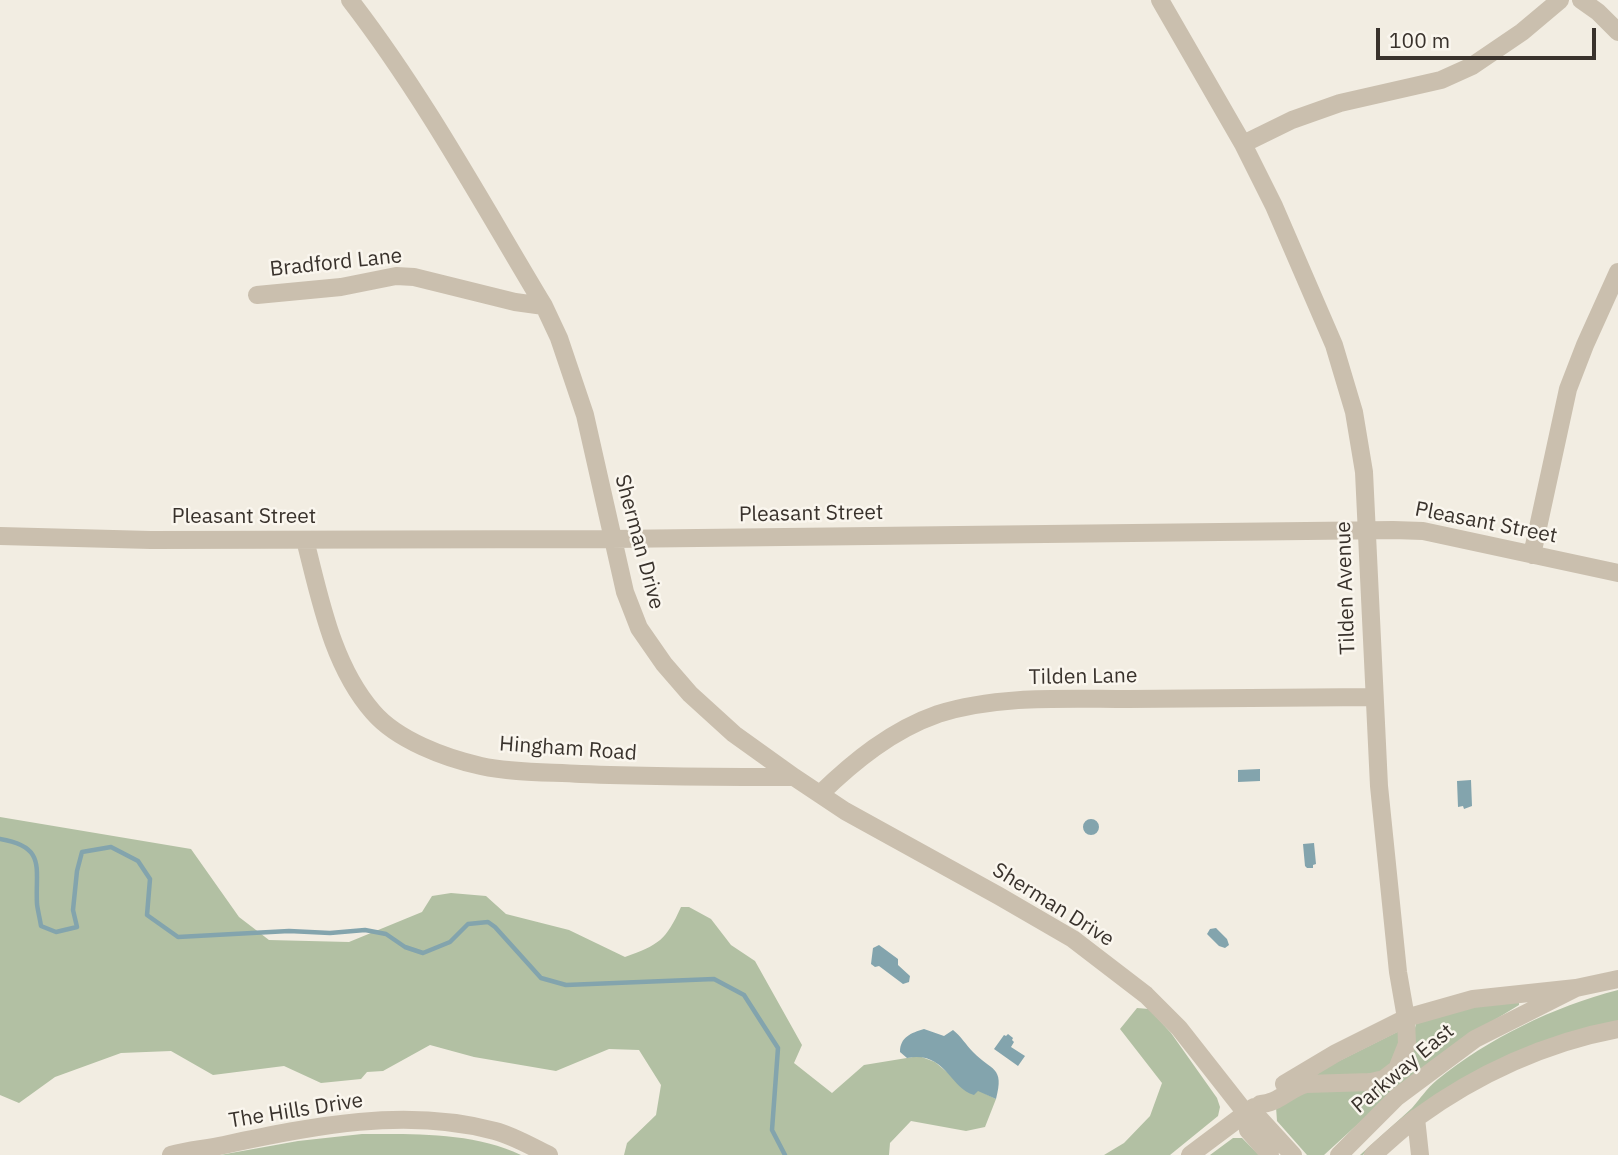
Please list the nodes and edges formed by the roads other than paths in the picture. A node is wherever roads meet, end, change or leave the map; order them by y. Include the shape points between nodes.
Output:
1 (350, 0) edge
2 (1160, 0) edge
3 (1560, 0) edge
4 (1581, 0) edge
5 (1618, 32) edge
6 (1243, 144) junction
7 (1618, 272) edge
8 (257, 295) dead end
9 (544, 306) junction
10 (1367, 531) junction
11 (0, 536) edge
12 (611, 539) junction
13 (305, 540) junction
14 (1532, 555) junction
15 (1618, 573) edge
16 (1373, 698) junction
17 (794, 777) junction
18 (820, 794) junction
19 (1618, 979) edge
20 (1576, 988) junction
21 (1406, 1018) junction
22 (1618, 1029) edge
23 (1252, 1108) junction
24 (1416, 1118) junction
25 (171, 1155) edge
26 (549, 1155) edge
27 (1190, 1155) edge
28 (1270, 1155) edge
29 (1293, 1155) edge
30 (1339, 1155) edge
31 (1373, 1155) edge
32 (1420, 1155) edge

1 - 9 street, Sherman Drive via 435,123
2 - 6 street, Tilden Avenue
3 - 6 street via 1472,66 1441,80 1340,103
4 - 5 street
6 - 10 street, Tilden Avenue via 1334,345 1354,412
7 - 14 street via 1568,389
8 - 9 street, Bradford Lane via 397,276
9 - 12 street, Sherman Drive via 584,415
10 - 12 street, Pleasant Street
10 - 14 street, Pleasant Street via 1423,531
10 - 16 street, Tilden Avenue
11 - 13 street, Pleasant Street
12 - 13 street, Pleasant Street
12 - 17 street, Sherman Drive via 639,628 664,664 734,734
13 - 17 street, Hingham Road via 321,605 354,684 373,711 412,742 480,766 515,771 662,778
14 - 15 street, Pleasant Street
16 - 18 street, Tilden Lane via 1031,699 957,709 895,734 855,761
16 - 21 street, Tilden Avenue
17 - 18 street, Sherman Drive
18 - 23 street, Sherman Drive via 1060,932 1129,981
19 - 20 street, Parkway East
20 - 21 street, Parkway East via 1474,999
20 - 30 street, Parkway East via 1475,1039 1397,1097
21 - 23 street, Parkway East via 1324,1060 1266,1094
21 - 23 street, Tilden Avenue via 1407,1044 1392,1075 1378,1082 1297,1086
22 - 24 street via 1585,1035 1520,1059
23 - 27 street
23 - 28 street, Sherman Drive via 1248,1130
23 - 29 street, Sherman Drive
24 - 31 street
24 - 32 street
25 - 26 street, The Hills Drive via 287,1130 361,1121 414,1121 472,1125

